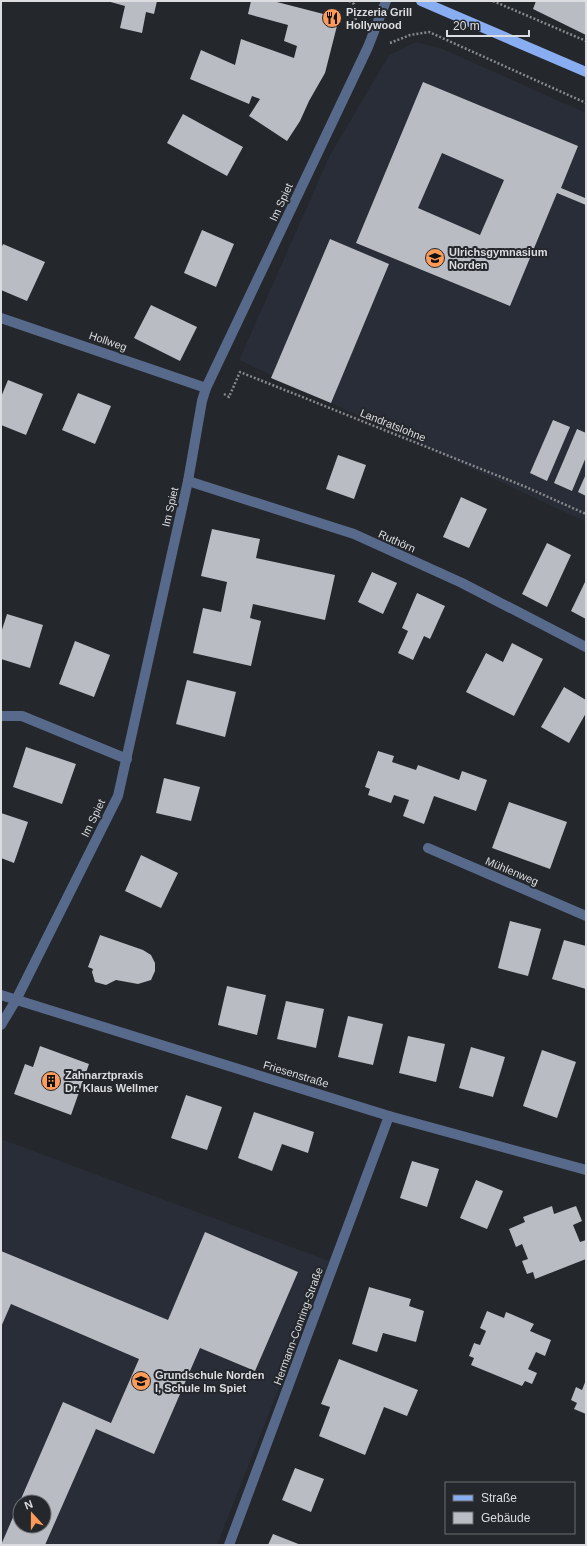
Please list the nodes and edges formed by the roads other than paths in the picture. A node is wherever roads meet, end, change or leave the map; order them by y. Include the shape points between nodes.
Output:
1 (386, 1) edge
2 (422, 1) edge
3 (586, 72) edge
4 (1, 318) edge
5 (206, 388) junction
6 (188, 481) junction
7 (586, 647) edge
8 (1, 716) edge
9 (126, 759) junction
10 (428, 848) dead end
11 (586, 916) edge
12 (1, 994) edge
13 (16, 1000) junction
14 (1, 1025) edge
15 (389, 1116) junction
16 (586, 1170) edge
17 (229, 1545) edge

1 - 5 street, Im Spiet via 368,47
2 - 3 main road
4 - 5 street, Hollweg
5 - 6 street, Im Spiet
6 - 7 street, Ruthörn via 354,534 462,583
6 - 9 street, Im Spiet
8 - 9 street via 22,716
9 - 13 street, Im Spiet via 118,796
10 - 11 street, Mühlenweg
12 - 13 street, Friesenstraße
13 - 14 street, Im Spiet
13 - 15 street, Friesenstraße
15 - 16 street, Friesenstraße
15 - 17 street, Hermann-Conring-Straße

